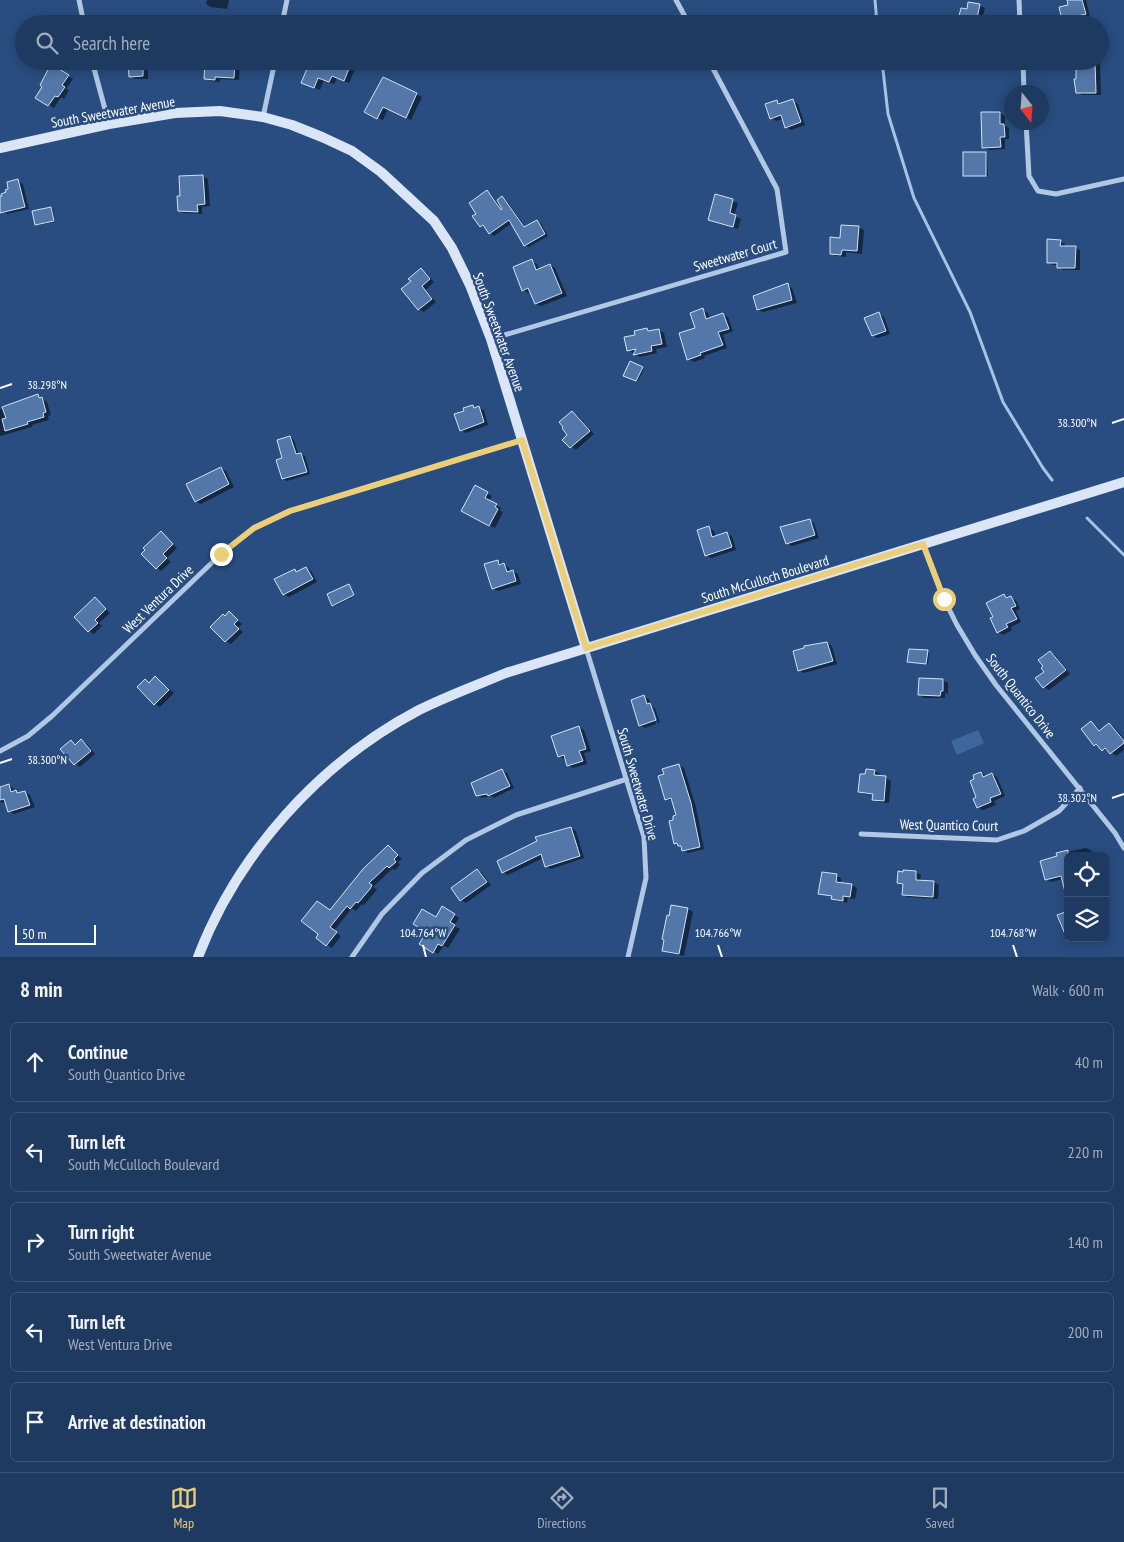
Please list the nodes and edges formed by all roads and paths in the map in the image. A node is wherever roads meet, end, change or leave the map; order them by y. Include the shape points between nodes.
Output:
1 (79, 0) edge
2 (287, 0) edge
3 (676, 0) edge
4 (1019, 0) edge
5 (82, 15) edge
6 (284, 15) edge
7 (684, 15) edge
8 (1020, 15) edge
9 (94, 70) edge
10 (273, 70) edge
11 (714, 70) edge
12 (1023, 70) edge
13 (1024, 85) edge
14 (263, 117) junction
15 (109, 124) junction
16 (1026, 130) edge
17 (0, 148) edge
18 (1124, 179) edge
19 (490, 339) junction
20 (522, 440) junction
21 (1124, 482) edge
22 (923, 544) junction
23 (586, 648) junction
24 (0, 751) edge
25 (627, 779) junction
26 (1080, 788) junction
27 (861, 834) dead end
28 (1124, 848) edge
29 (198, 957) edge
30 (352, 957) edge
31 (628, 957) edge

1 - 5 street
2 - 6 street
3 - 7 street
4 - 8 street
9 - 15 street
10 - 14 street
11 - 19 street, Sweetwater Court via 777,190 786,252
12 - 13 street
14 - 15 main road, South Sweetwater Avenue via 220,112 176,113
14 - 19 main road, South Sweetwater Avenue via 292,125 352,151 409,197 434,222 452,248
15 - 17 main road, South Sweetwater Avenue
16 - 18 street via 1029,176 1038,191 1056,194
19 - 20 main road, South Sweetwater Avenue
20 - 23 main road, South Sweetwater Avenue
20 - 24 street, West Ventura Drive via 290,511 254,528 221,554 52,716 28,736
21 - 22 main road, South McCulloch Boulevard
22 - 23 main road, South McCulloch Boulevard
22 - 26 street, South Quantico Drive via 948,608 975,655
23 - 25 street, South Sweetwater Drive
23 - 29 main road, South McCulloch Boulevard via 462,690 418,711 369,741 298,802 263,842 233,886
25 - 30 street via 516,815 466,840 422,873 382,914
25 - 31 street, South Sweetwater Drive via 644,838 646,878
26 - 27 street, West Quantico Court via 1059,811 1024,831 997,840
26 - 28 street, South Quantico Drive

